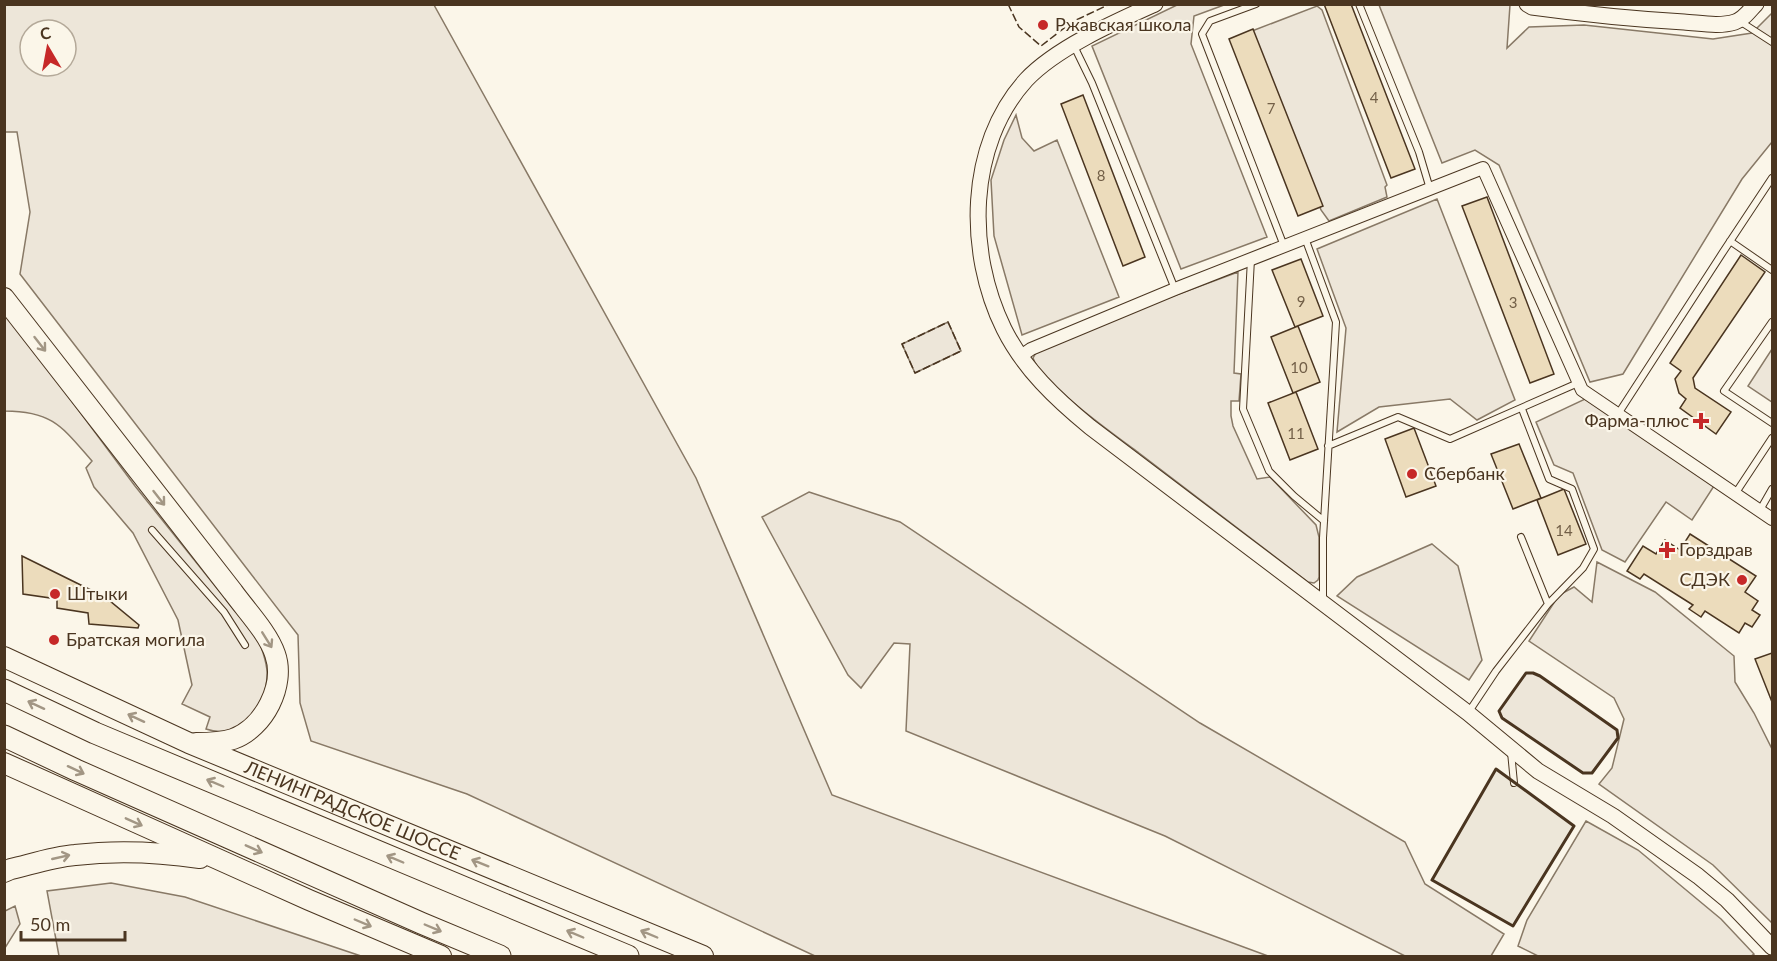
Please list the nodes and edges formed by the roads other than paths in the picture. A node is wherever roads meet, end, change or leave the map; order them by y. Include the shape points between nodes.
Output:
1 (1155, 4) edge
2 (1256, 4) edge
3 (1359, 4) edge
4 (1527, 4) edge
5 (1756, 4) edge
6 (1738, 20) junction
7 (1773, 42) edge
8 (1073, 46) junction
9 (1773, 178) edge
10 (1430, 189) junction
11 (1305, 238) junction
12 (1730, 241) junction
13 (1284, 246) junction
14 (1251, 259) junction
15 (1773, 270) edge
16 (1175, 289) junction
17 (4, 298) edge
18 (1773, 322) edge
19 (1021, 356) junction
20 (1578, 383) junction
21 (1522, 409) junction
22 (1618, 414) junction
23 (1773, 423) edge
24 (1773, 438) edge
25 (1328, 446) junction
26 (1773, 489) edge
27 (1735, 494) junction
28 (1759, 511) junction
29 (1773, 519) edge
30 (1324, 521) junction
31 (152, 530) dead end
32 (1521, 537) dead end
33 (233, 592) junction
34 (1323, 604) junction
35 (1548, 604) junction
36 (224, 612) junction
37 (245, 645) dead end
38 (4, 657) edge
39 (4, 690) edge
40 (1468, 713) junction
41 (4, 736) edge
42 (189, 743) junction
43 (1511, 749) junction
44 (4, 764) edge
45 (1514, 783) dead end
46 (225, 863) junction
47 (4, 872) edge
48 (1773, 947) edge
49 (441, 957) edge
50 (500, 957) edge
51 (628, 957) edge
52 (703, 957) edge

1 - 8 street
2 - 13 lane via 1210,21 1202,34
3 - 10 lane
4 - 6 street via 1663,21 1722,24
5 - 6 street
6 - 7 lane
8 - 16 lane via 1092,83
8 - 19 street via 1042,66 1013,98 991,139 980,179 978,222 984,270 996,311
9 - 12 lane
10 - 11 street
10 - 20 street via 1483,168
11 - 13 street
11 - 25 lane via 1336,322
12 - 15 lane
12 - 22 lane
13 - 14 street
14 - 16 street
14 - 30 lane via 1243,409 1269,471
16 - 19 street
17 -> 33 main road
18 - 23 lane via 1724,391
19 - 34 street via 1065,406
20 - 21 lane
20 - 22 street via 1582,390
21 - 25 lane via 1450,439 1398,417
21 - 35 lane via 1549,479 1572,489 1594,549 1583,568
22 - 27 street
24 - 27 lane
25 - 30 lane
26 - 28 lane
27 - 28 street
28 - 29 street
30 - 34 lane
31 - 36 lane
32 - 35 lane
33 - 36 lane via 232,603
33 -> 42 main road via 275,654 278,668 273,697 263,717 234,739
34 - 40 street
35 - 40 lane
36 - 37 lane
42 -> 38 main road, ЛЕНИНГРАДСКОЕ ШОССЕ
51 -> 39 highway, ЛЕНИНГРАДСКОЕ ШОССЕ via 94,733
40 - 43 street
41 -> 50 highway
52 -> 42 main road, ЛЕНИНГРАДСКОЕ ШОССЕ
43 - 45 lane
43 - 48 street via 1538,771 1613,816 1698,876
44 -> 46 main road
47 -> 46 main road via 72,855 105,852 170,854
46 -> 49 main road

